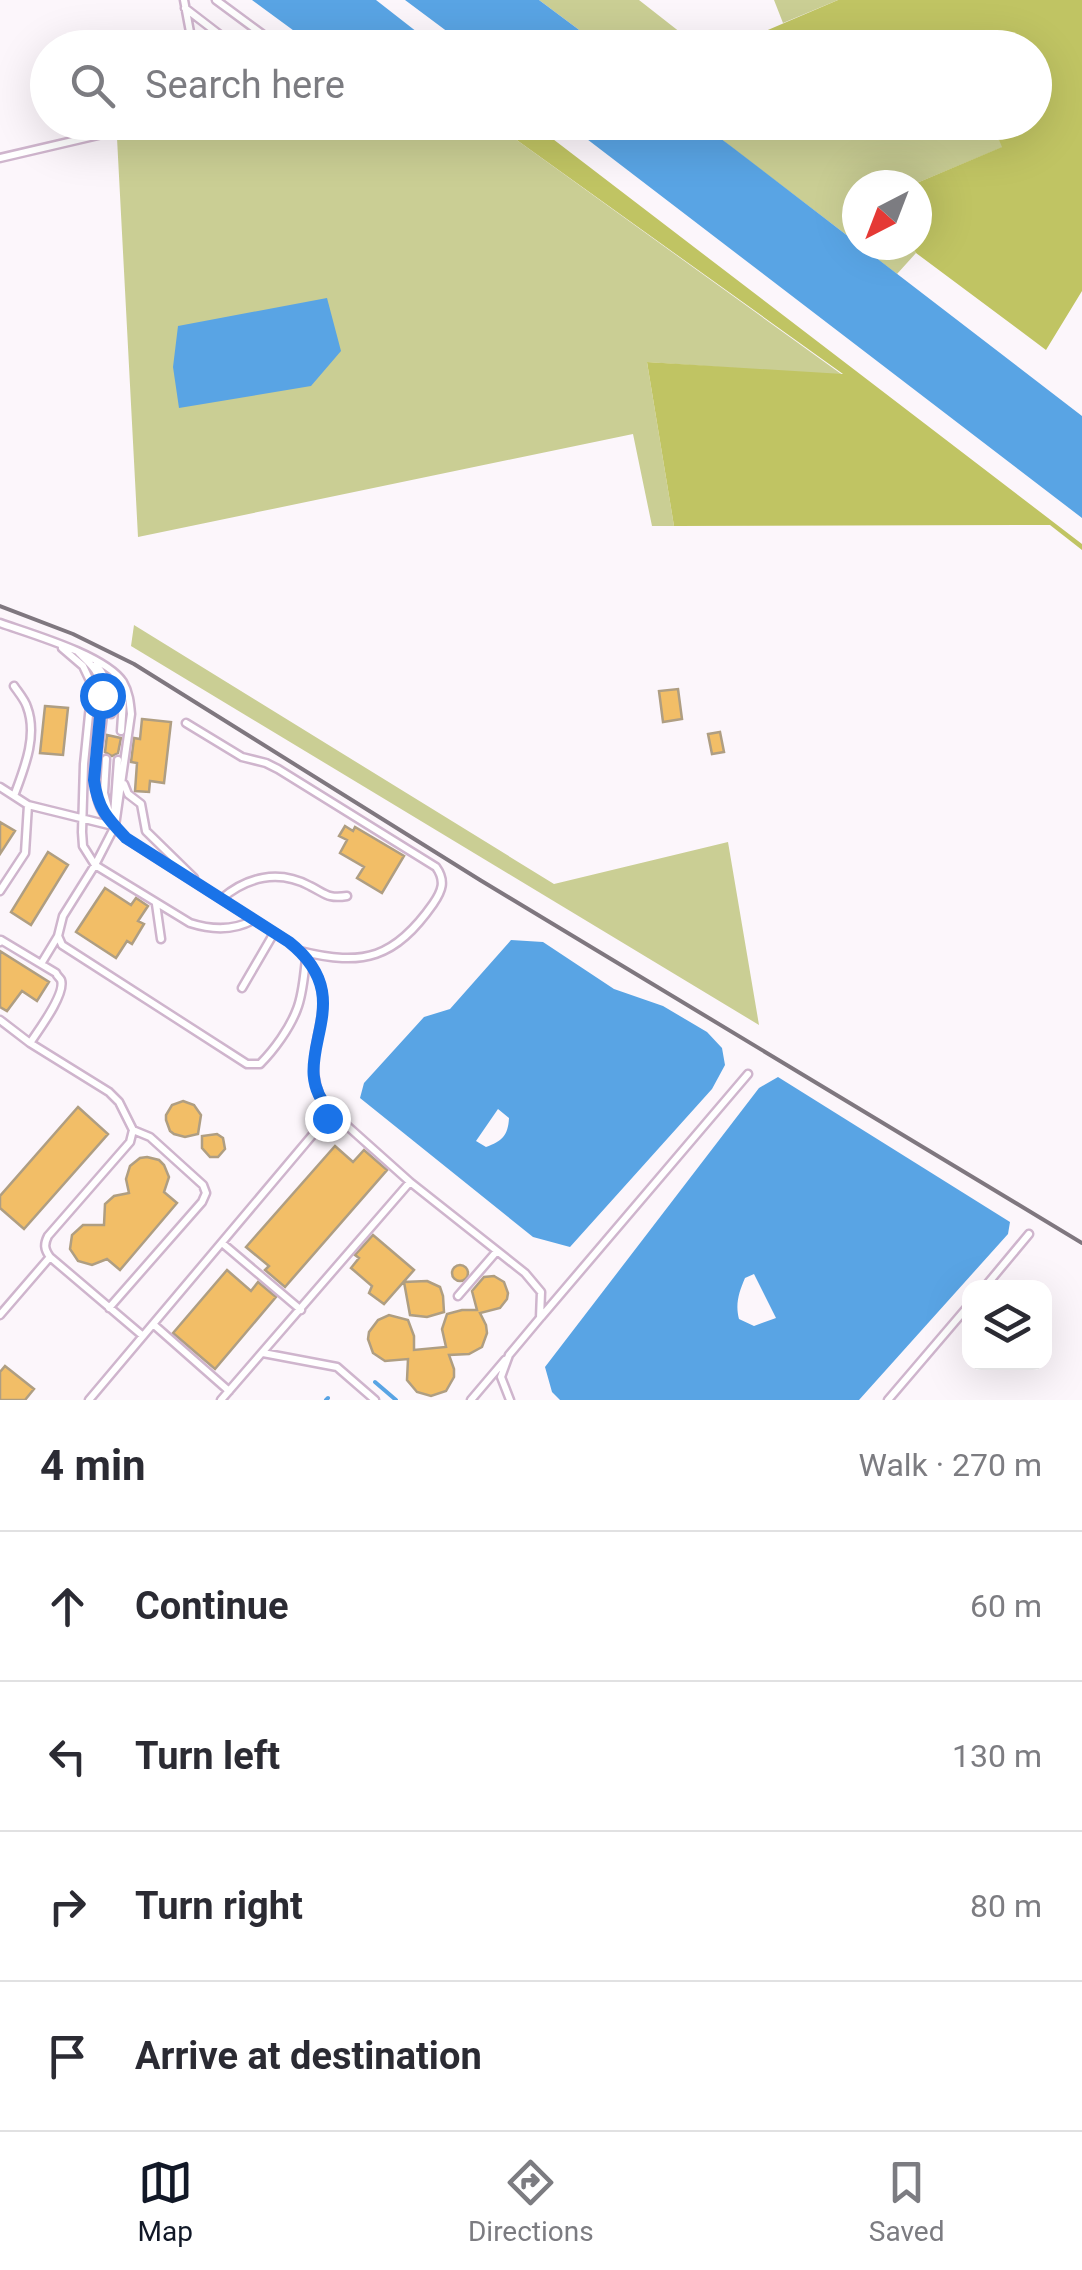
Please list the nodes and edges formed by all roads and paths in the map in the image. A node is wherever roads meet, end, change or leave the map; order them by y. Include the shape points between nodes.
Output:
1 (216, 0) edge
2 (185, 4) edge
3 (190, 30) edge
4 (216, 30) edge
5 (257, 30) edge
6 (77, 140) edge
7 (0, 158) edge
8 (0, 623) edge
9 (52, 642) junction
10 (79, 652) junction
11 (112, 670) junction
12 (14, 686) dead end
13 (111, 714) dead end
14 (186, 723) dead end
15 (122, 731) dead end
16 (106, 759) dead end
17 (118, 760) dead end
18 (123, 777) junction
19 (0, 788) edge
20 (14, 796) junction
21 (28, 805) junction
22 (82, 818) junction
23 (115, 826) junction
24 (95, 865) junction
25 (206, 890) junction
26 (0, 891) edge
27 (347, 896) dead end
28 (220, 899) junction
29 (155, 902) junction
30 (253, 920) junction
31 (274, 932) junction
32 (58, 936) junction
33 (161, 939) dead end
34 (0, 942) edge
35 (299, 950) junction
36 (307, 958) junction
37 (42, 964) junction
38 (242, 988) dead end
39 (0, 1020) edge
40 (30, 1043) junction
41 (748, 1074) dead end
42 (331, 1112) junction
43 (133, 1130) junction
44 (410, 1182) junction
45 (1029, 1234) dead end
46 (222, 1242) junction
47 (497, 1251) junction
48 (50, 1257) junction
49 (991, 1280) edge
50 (458, 1296) dead end
51 (110, 1308) junction
52 (301, 1310) junction
53 (962, 1313) edge
54 (0, 1316) edge
55 (540, 1318) junction
56 (153, 1324) junction
57 (142, 1336) junction
58 (263, 1354) junction
59 (509, 1355) junction
60 (230, 1390) junction
61 (89, 1400) edge
62 (221, 1400) edge
63 (376, 1400) edge
64 (471, 1400) edge
65 (510, 1400) edge
66 (888, 1400) edge

1 - 5 lane
2 - 3 lane
2 - 4 lane
6 - 7 lane
8 - 9 lane
9 - 10 lane
9 - 22 lane via 83,666 92,685
10 - 11 lane
10 - 13 lane via 108,680
10 - 23 lane via 100,682 94,780 101,809
11 - 15 lane via 123,701
11 - 18 lane via 130,700
12 - 20 lane via 27,706 30,730
14 - 35 lane via 294,779 441,873 436,899 388,950 360,956
16 - 23 lane via 104,792
17 - 23 lane
18 - 23 lane
18 - 25 lane via 128,794 141,804 146,830
19 - 20 lane
20 - 21 lane
21 - 22 lane
21 - 26 lane via 25,854
22 - 23 lane
22 - 24 lane via 83,846
23 - 24 lane
23 - 25 lane
24 - 29 lane
24 - 32 lane via 62,916
25 - 28 lane
27 - 28 lane via 332,898 291,878 261,876
28 - 30 lane
29 - 30 lane via 202,927
29 - 33 lane
30 - 31 lane
31 - 35 lane
31 - 38 lane
32 - 36 lane via 75,955 247,1064 268,1056 294,1015
32 - 37 lane
34 - 37 lane
35 - 36 lane
36 - 42 lane via 323,988 313,1064 317,1093
37 - 40 lane via 62,986
39 - 40 lane
40 - 43 lane via 108,1092
41 - 55 lane
42 - 44 lane
42 - 46 lane
43 - 48 lane via 130,1142 48,1236
43 - 51 lane via 150,1137 206,1193
44 - 47 lane
44 - 52 lane
45 - 49 lane
46 - 52 lane
46 - 56 lane
47 - 50 lane
47 - 55 lane via 541,1292
48 - 51 lane
48 - 54 lane
51 - 57 lane
52 - 58 lane
53 - 66 lane
55 - 59 lane
56 - 57 lane
56 - 60 lane
57 - 61 lane
58 - 60 lane
58 - 63 lane via 337,1368
59 - 64 lane
59 - 65 lane via 501,1378
60 - 62 lane

